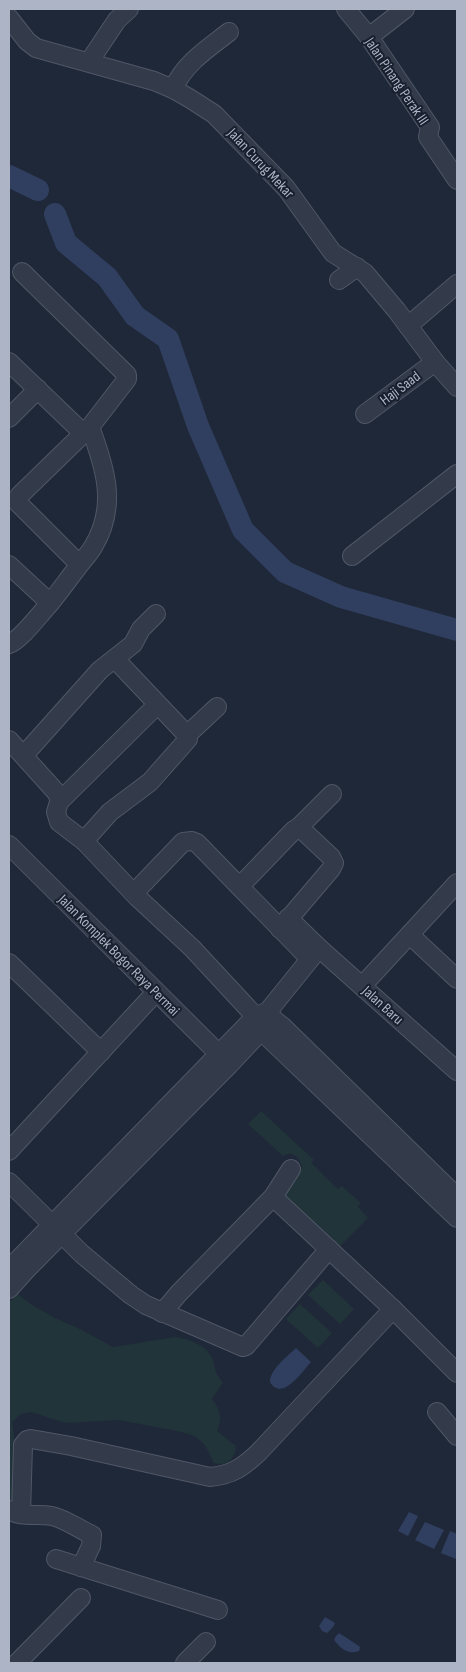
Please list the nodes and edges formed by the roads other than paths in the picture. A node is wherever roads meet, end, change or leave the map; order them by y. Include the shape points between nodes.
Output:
1 (129, 9) edge
2 (346, 9) edge
3 (405, 9) edge
4 (9, 18) edge
5 (229, 32) dead end
6 (369, 37) junction
7 (89, 62) junction
8 (173, 89) junction
9 (457, 180) edge
10 (357, 267) junction
11 (22, 272) dead end
12 (340, 280) dead end
13 (457, 284) edge
14 (408, 326) junction
15 (9, 362) edge
16 (435, 362) junction
17 (457, 387) edge
18 (38, 389) junction
19 (365, 414) dead end
20 (9, 418) edge
21 (86, 430) junction
22 (457, 474) edge
23 (352, 556) dead end
24 (80, 564) junction
25 (9, 565) edge
26 (50, 603) junction
27 (156, 614) dead end
28 (9, 644) edge
29 (115, 659) junction
30 (157, 705) junction
31 (217, 707) dead end
32 (187, 735) junction
33 (9, 740) edge
34 (24, 755) junction
35 (332, 794) dead end
36 (59, 802) junction
37 (299, 827) junction
38 (84, 841) junction
39 (9, 845) edge
40 (457, 883) edge
41 (240, 886) junction
42 (134, 894) junction
43 (284, 924) junction
44 (410, 935) junction
45 (315, 954) junction
46 (9, 963) edge
47 (456, 975) edge
48 (362, 986) junction
49 (156, 992) junction
50 (263, 1018) junction
51 (102, 1052) junction
52 (224, 1060) junction
53 (457, 1071) edge
54 (9, 1151) edge
55 (405, 1158) junction
56 (291, 1169) dead end
57 (9, 1182) edge
58 (273, 1197) junction
59 (457, 1197) edge
60 (457, 1218) edge
61 (57, 1229) junction
62 (329, 1248) junction
63 (9, 1269) edge
64 (9, 1289) edge
65 (393, 1309) junction
66 (162, 1313) junction
67 (457, 1373) edge
68 (437, 1412) dead end
69 (457, 1436) edge
70 (15, 1512) edge
71 (56, 1560) dead end
72 (80, 1567) junction
73 (81, 1598) dead end
74 (218, 1610) dead end
75 (206, 1642) dead end
76 (17, 1663) edge
77 (185, 1663) edge

1 - 7 street via 117,20
2 - 6 street, Jalan Pinang Perak III
3 - 6 street
4 - 7 street, Jalan Curug Mekar via 26,41 36,48
5 - 8 street via 182,72
6 - 9 street, Jalan Pinang Perak III via 430,127 428,137
7 - 8 street, Jalan Curug Mekar
8 - 10 street, Jalan Curug Mekar via 214,114 286,188 328,248
10 - 12 street
10 - 14 street, Jalan Curug Mekar via 365,272
11 - 21 street via 127,376
13 - 14 street
14 - 16 street, Jalan Curug Mekar
15 - 18 street
16 - 17 street, Jalan Curug Mekar
16 - 19 street, Haji Saad
18 - 20 street
18 - 21 street
21 - 24 street via 102,460 107,487 103,527
21 - 24 street via 18,499 18,503
22 - 23 street
24 - 26 street
25 - 26 street
26 - 28 street
27 - 29 street via 133,644
29 - 30 street
29 - 34 street via 100,670
30 - 32 street
30 - 36 street
31 - 32 street
32 - 38 street via 186,743 150,782 110,812
33 - 34 street
34 - 36 street via 56,792
35 - 37 street
36 - 38 street via 56,812 59,822
37 - 41 street
37 - 43 street via 334,862
38 - 42 street
39 - 49 street, Jalan Komplek Bogor Raya Permai
40 - 44 street
41 - 42 street, Jalan Baru via 192,841 182,842
41 - 43 street, Jalan Baru
42 - 50 street
43 - 45 street, Jalan Baru
44 - 47 street
44 - 48 street
45 - 48 street, Jalan Baru
45 - 50 street
46 - 51 street
48 - 53 street, Jalan Baru
49 - 51 street
49 - 52 street, Jalan Komplek Bogor Raya Permai
50 - 52 street
50 - 55 street
51 - 54 street
52 - 61 street
55 - 59 street
55 - 60 street
56 - 58 street
57 - 61 street
58 - 62 street
58 - 66 street
61 - 63 street
61 - 64 street
61 - 66 street via 124,1290
62 - 65 street
62 - 66 street via 246,1346
65 - 67 street
65 - 70 street via 241,1468 224,1476 210,1477 31,1439 23,1445
68 - 69 street
70 - 72 street via 52,1516 92,1535
71 - 72 street
72 - 74 street
73 - 76 street
75 - 77 street

